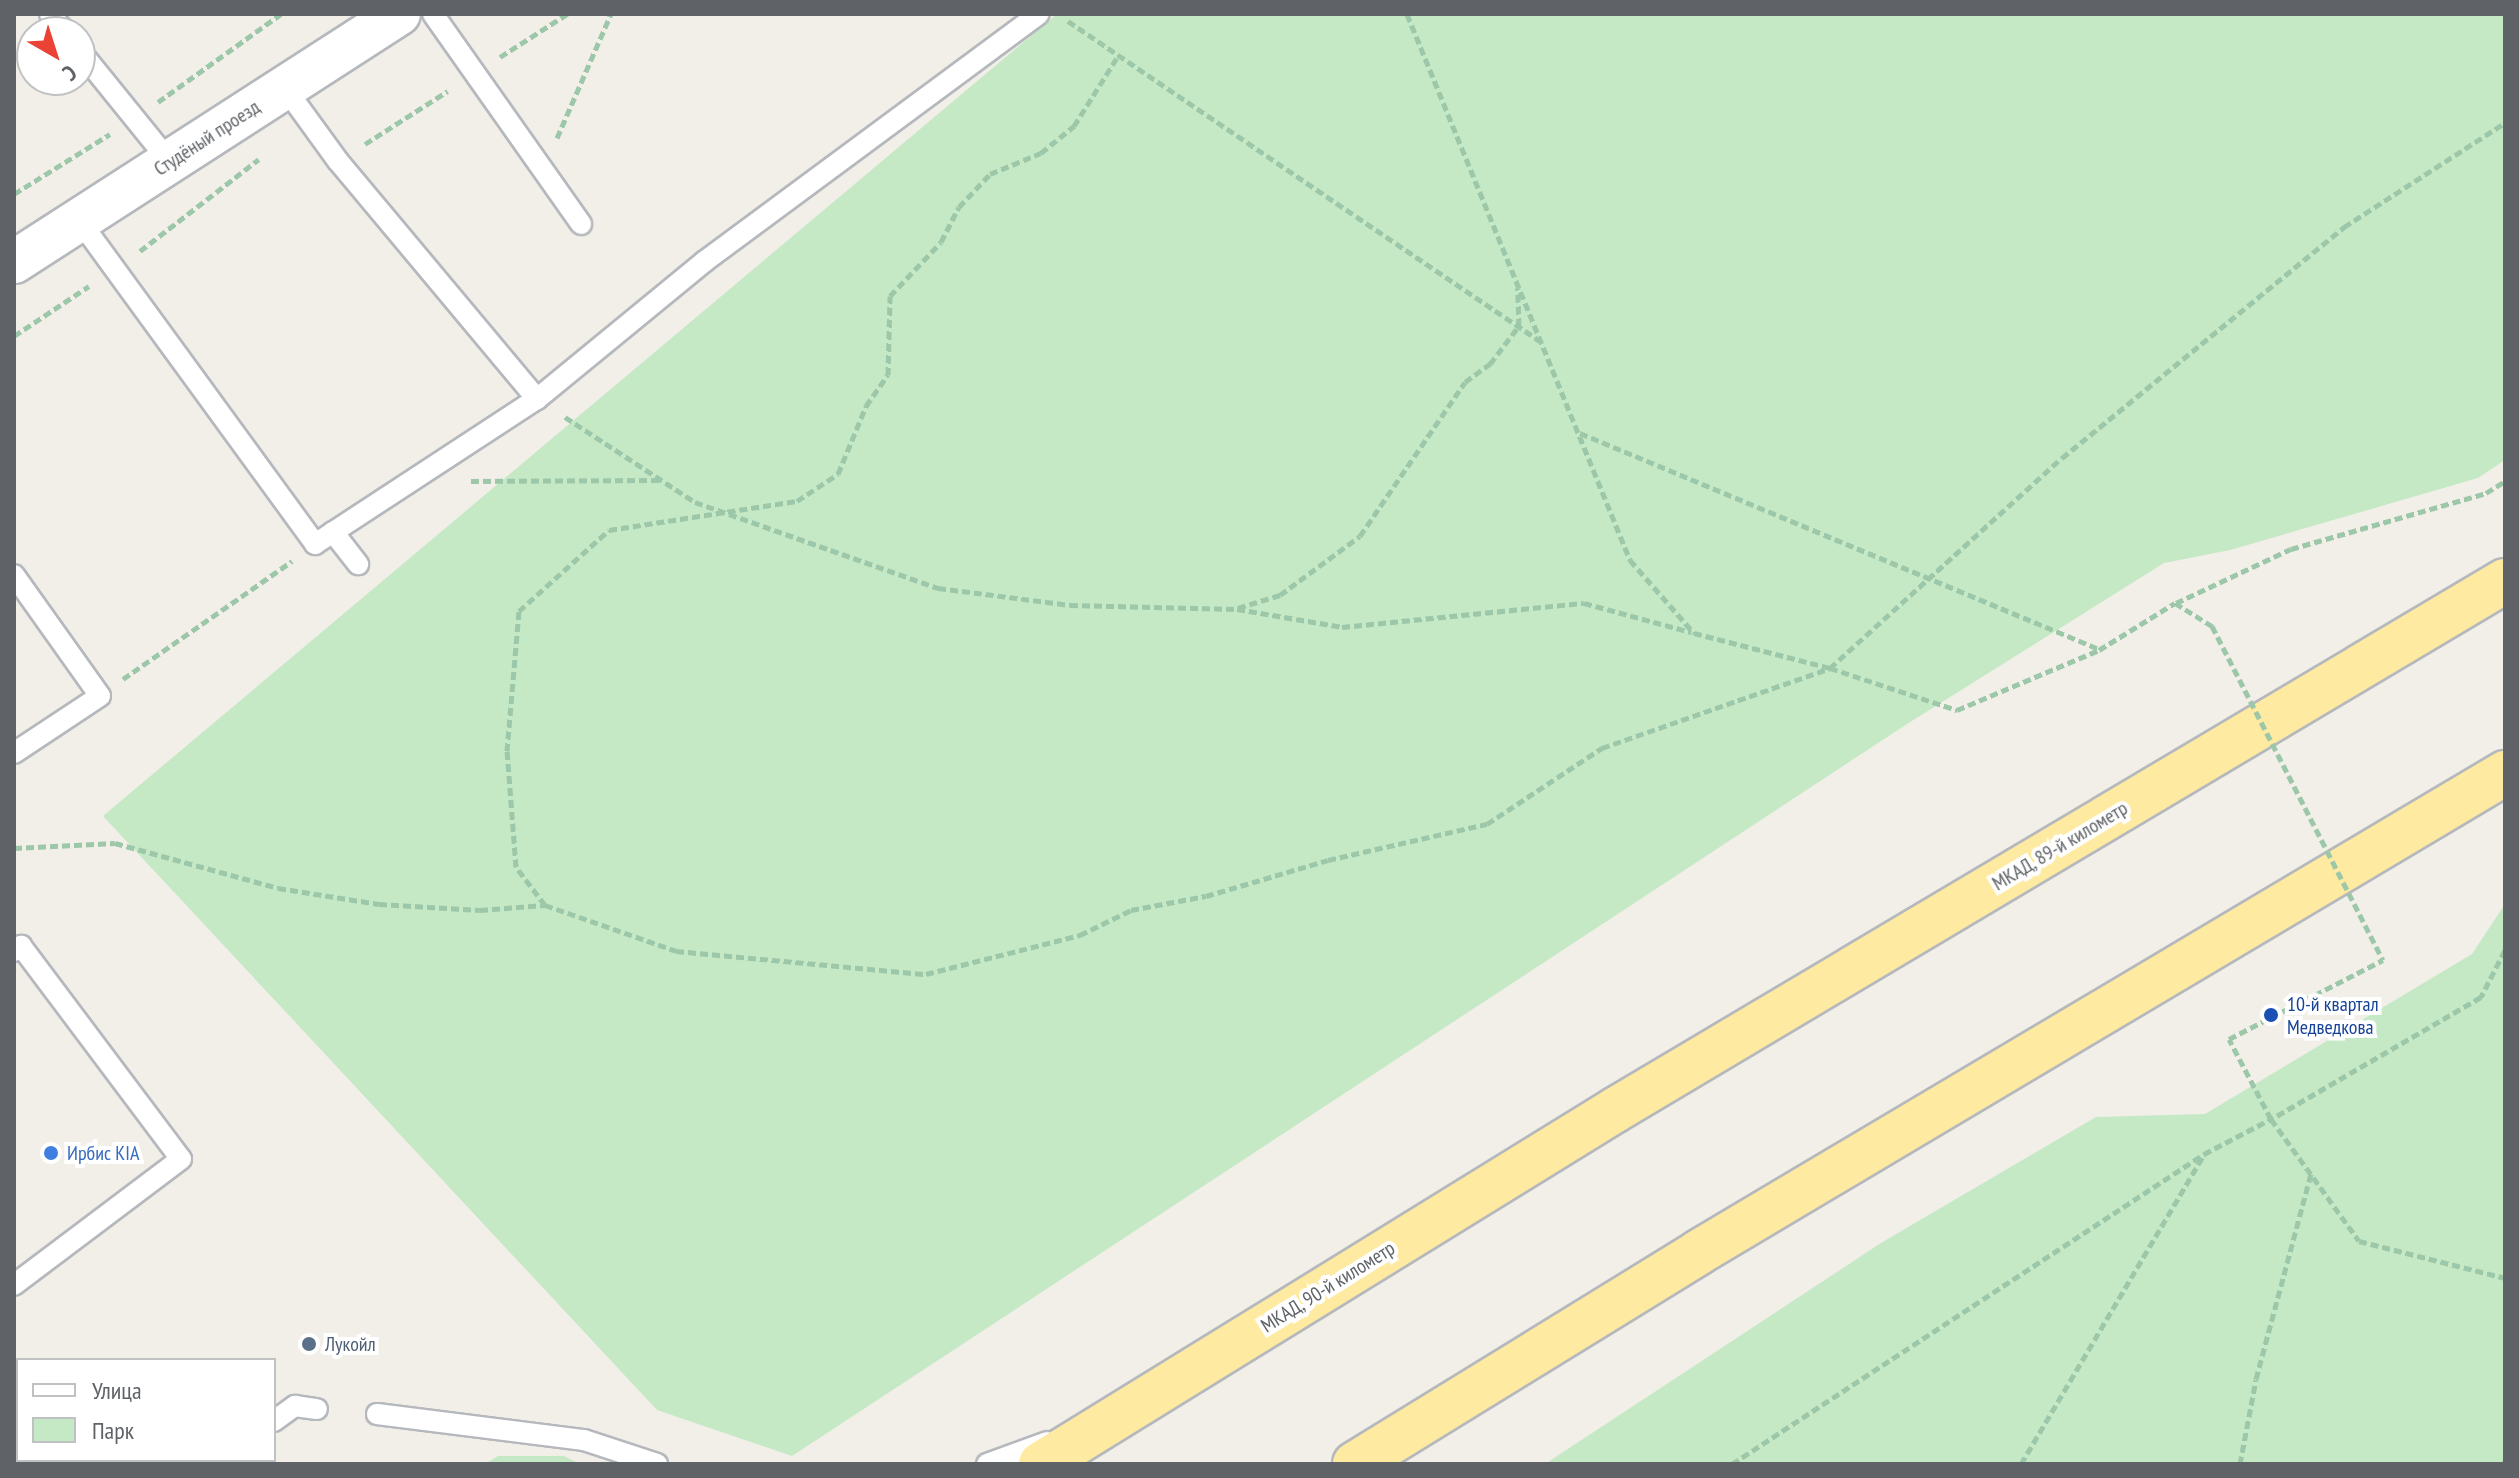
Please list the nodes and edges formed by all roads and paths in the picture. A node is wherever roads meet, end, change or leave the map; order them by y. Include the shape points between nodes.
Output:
1 (399, 14) edge
2 (433, 14) edge
3 (611, 14) edge
4 (1039, 14) edge
5 (1057, 14) edge
6 (1407, 14) edge
7 (1118, 56) junction
8 (96, 71) edge
9 (297, 104) junction
10 (2505, 123) edge
11 (170, 162) junction
12 (543, 171) junction
13 (79, 220) junction
14 (581, 224) dead end
15 (14, 262) edge
16 (118, 268) junction
17 (1518, 285) junction
18 (1519, 326) junction
19 (14, 336) edge
20 (1541, 342) junction
21 (537, 399) junction
22 (1578, 432) junction
23 (660, 480) junction
24 (2505, 481) edge
25 (410, 482) junction
26 (720, 511) junction
27 (333, 532) junction
28 (315, 544) junction
29 (358, 564) dead end
30 (14, 575) edge
31 (1930, 579) junction
32 (2505, 581) edge
33 (2175, 603) junction
34 (1237, 609) junction
35 (1694, 633) junction
36 (2099, 650) junction
37 (1830, 668) junction
38 (100, 696) junction
39 (14, 753) edge
40 (2505, 773) edge
41 (14, 848) edge
42 (545, 905) junction
43 (2505, 950) edge
44 (14, 951) edge
45 (1615, 1110) joint
46 (2271, 1119) junction
47 (2204, 1154) junction
48 (2311, 1174) junction
49 (2505, 1278) edge
50 (14, 1285) edge
51 (317, 1409) dead end
52 (377, 1414) dead end
53 (1115, 1418) junction
54 (276, 1420) edge
55 (657, 1464) edge
56 (987, 1464) edge
57 (1041, 1464) edge
58 (1355, 1464) edge
59 (1732, 1464) edge
60 (2021, 1464) edge
61 (2240, 1464) edge

1 - 9 street, Студёный проезд
2 - 12 lane
3 - 12 path
4 - 21 lane via 705,261
5 - 7 path
6 - 17 path
7 - 18 path
7 - 26 path via 1074,126 1041,153 990,174 959,207 941,242 890,296 888,375 866,406 838,474 797,501
8 - 11 lane
9 - 11 street, Студёный проезд
9 - 16 path
9 - 21 lane
10 - 31 path via 2344,227 2062,458
11 - 13 street, Студёный проезд
12 - 14 lane
13 - 15 street, Студёный проезд
13 - 16 lane
16 - 19 path
16 - 28 lane
17 - 18 path
17 - 20 path
18 - 20 path
18 - 34 path via 1490,364 1465,382 1360,536 1280,595
20 - 22 path
21 - 23 path
21 - 25 lane
22 - 31 path
22 - 35 path via 1630,560
23 - 25 path
23 - 26 path
24 - 33 path via 2486,493 2291,549
25 - 27 lane
26 - 34 path via 938,588 1070,605
26 - 42 path via 609,530 519,611 507,751 516,867
27 - 28 lane
27 - 29 lane
28 - 38 path
30 - 38 lane
31 - 36 path
31 - 37 path
32 - 45 highway, МКАД, 89-й километр
33 - 36 path
33 - 46 path, bridge via 2212,626 2383,960 2229,1039
34 - 35 path via 1342,627 1584,603
35 - 37 path
36 - 37 path via 1957,710
37 - 42 path via 1602,748 1487,824 1328,860 1206,896 1131,910 1080,935 926,974 676,951
38 - 39 lane
40 - 58 highway via 1699,1252
41 - 42 path via 115,843 278,888 379,904 480,910
43 - 46 path via 2481,997
44 - 50 lane via 21,946 181,1159
45 - 53 highway, МКАД, 90-й километр
46 - 47 path
46 - 48 path
47 - 59 path
47 - 60 path
48 - 49 path via 2359,1241
48 - 61 path via 2256,1379
51 - 54 lane via 295,1406
52 - 55 lane via 584,1440
53 - 56 lane
53 - 57 highway, МКАД, 90-й километр

